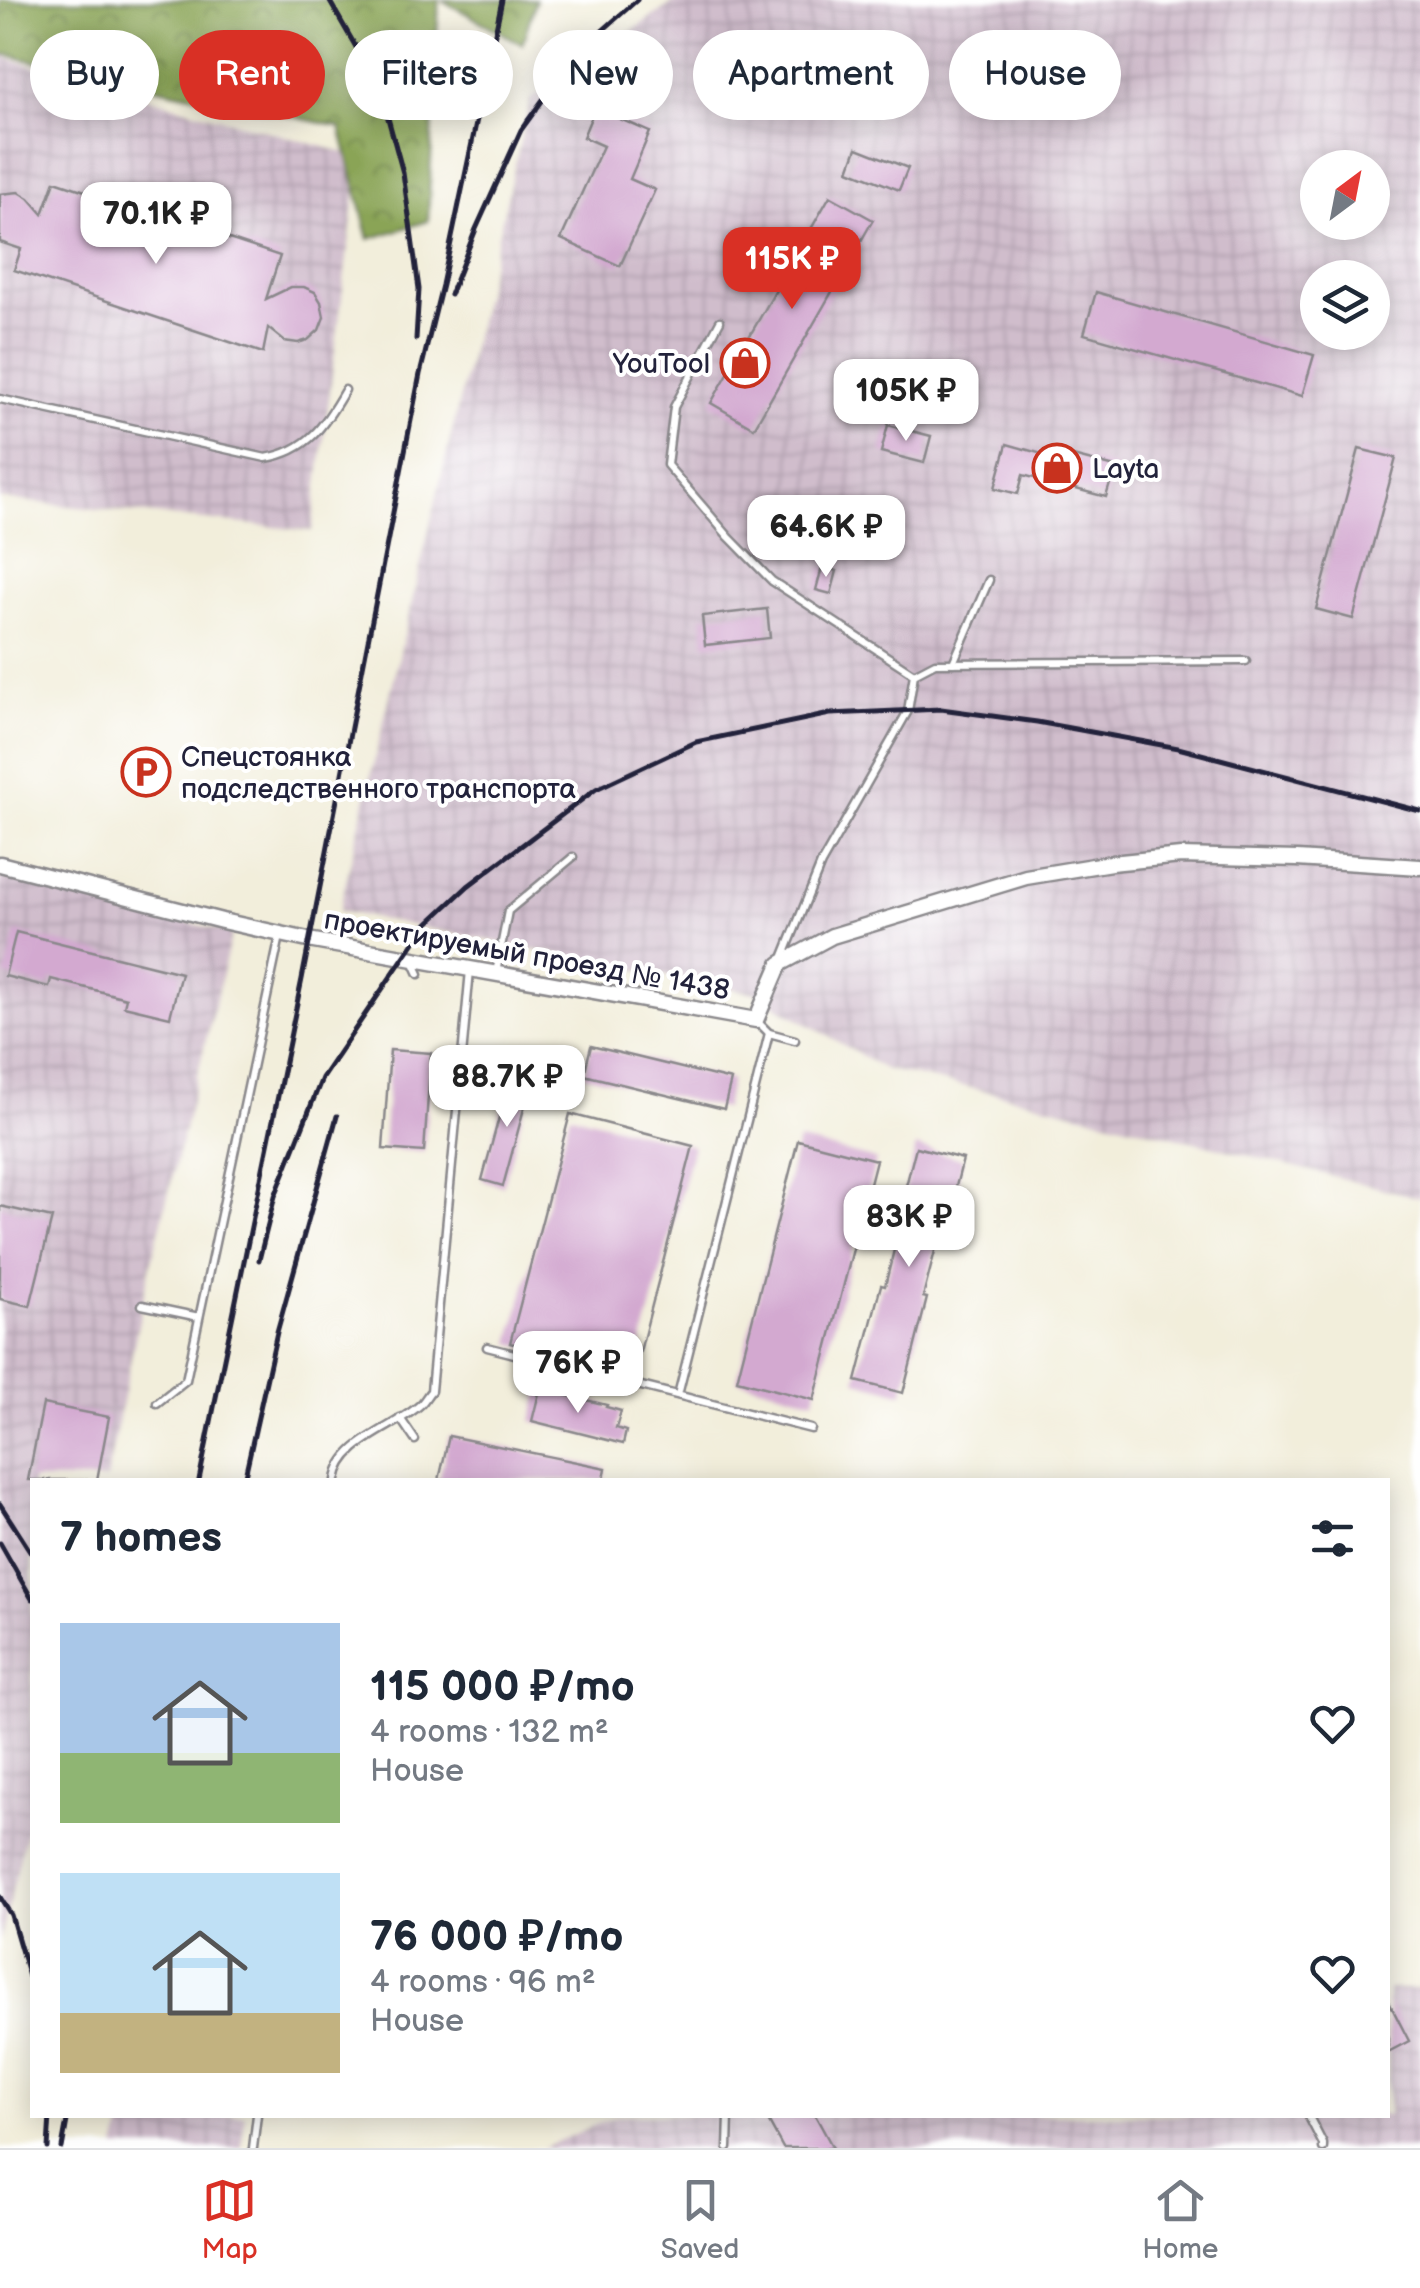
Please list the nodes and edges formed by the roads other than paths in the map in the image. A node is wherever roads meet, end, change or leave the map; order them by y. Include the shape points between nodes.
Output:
1 (720, 321) dead end
2 (345, 390) dead end
3 (0, 400) edge
4 (988, 580) dead end
5 (1246, 661) dead end
6 (953, 663) junction
7 (914, 674) junction
8 (573, 857) dead end
9 (0, 864) edge
10 (1420, 867) edge
11 (280, 934) junction
12 (780, 964) junction
13 (470, 970) junction
14 (496, 975) junction
15 (756, 1020) junction
16 (769, 1033) junction
17 (795, 1040) dead end
18 (142, 1305) dead end
19 (199, 1318) junction
20 (487, 1347) dead end
21 (678, 1395) junction
22 (157, 1404) dead end
23 (400, 1418) junction
24 (811, 1428) dead end
25 (415, 1440) dead end
26 (336, 1478) edge
27 (257, 2118) edge
28 (729, 2118) edge
29 (1310, 2118) edge
30 (253, 2148) edge
31 (728, 2148) edge
32 (1322, 2148) edge

1 - 7 lane via 674,406 667,465 772,582
2 - 3 lane via 309,440 266,458
4 - 6 lane
5 - 6 lane
6 - 7 lane
7 - 12 lane via 908,711 822,864
8 - 14 lane via 508,912
9 - 11 street, проектируемый проезд № 1438
10 - 12 street via 1200,857 1111,863 1026,877 895,915 832,936
11 - 13 street, проектируемый проезд № 1438 via 416,967
11 - 19 lane
12 - 15 street, проектируемый проезд № 1438
13 - 14 street, проектируемый проезд № 1438
13 - 23 lane via 431,1391
14 - 15 street, проектируемый проезд № 1438
15 - 16 lane
16 - 17 lane
16 - 21 lane
18 - 19 lane
19 - 22 lane via 186,1380
20 - 21 lane
21 - 24 lane
23 - 25 lane
23 - 26 lane via 346,1457
27 - 30 lane
28 - 31 lane
29 - 32 lane

